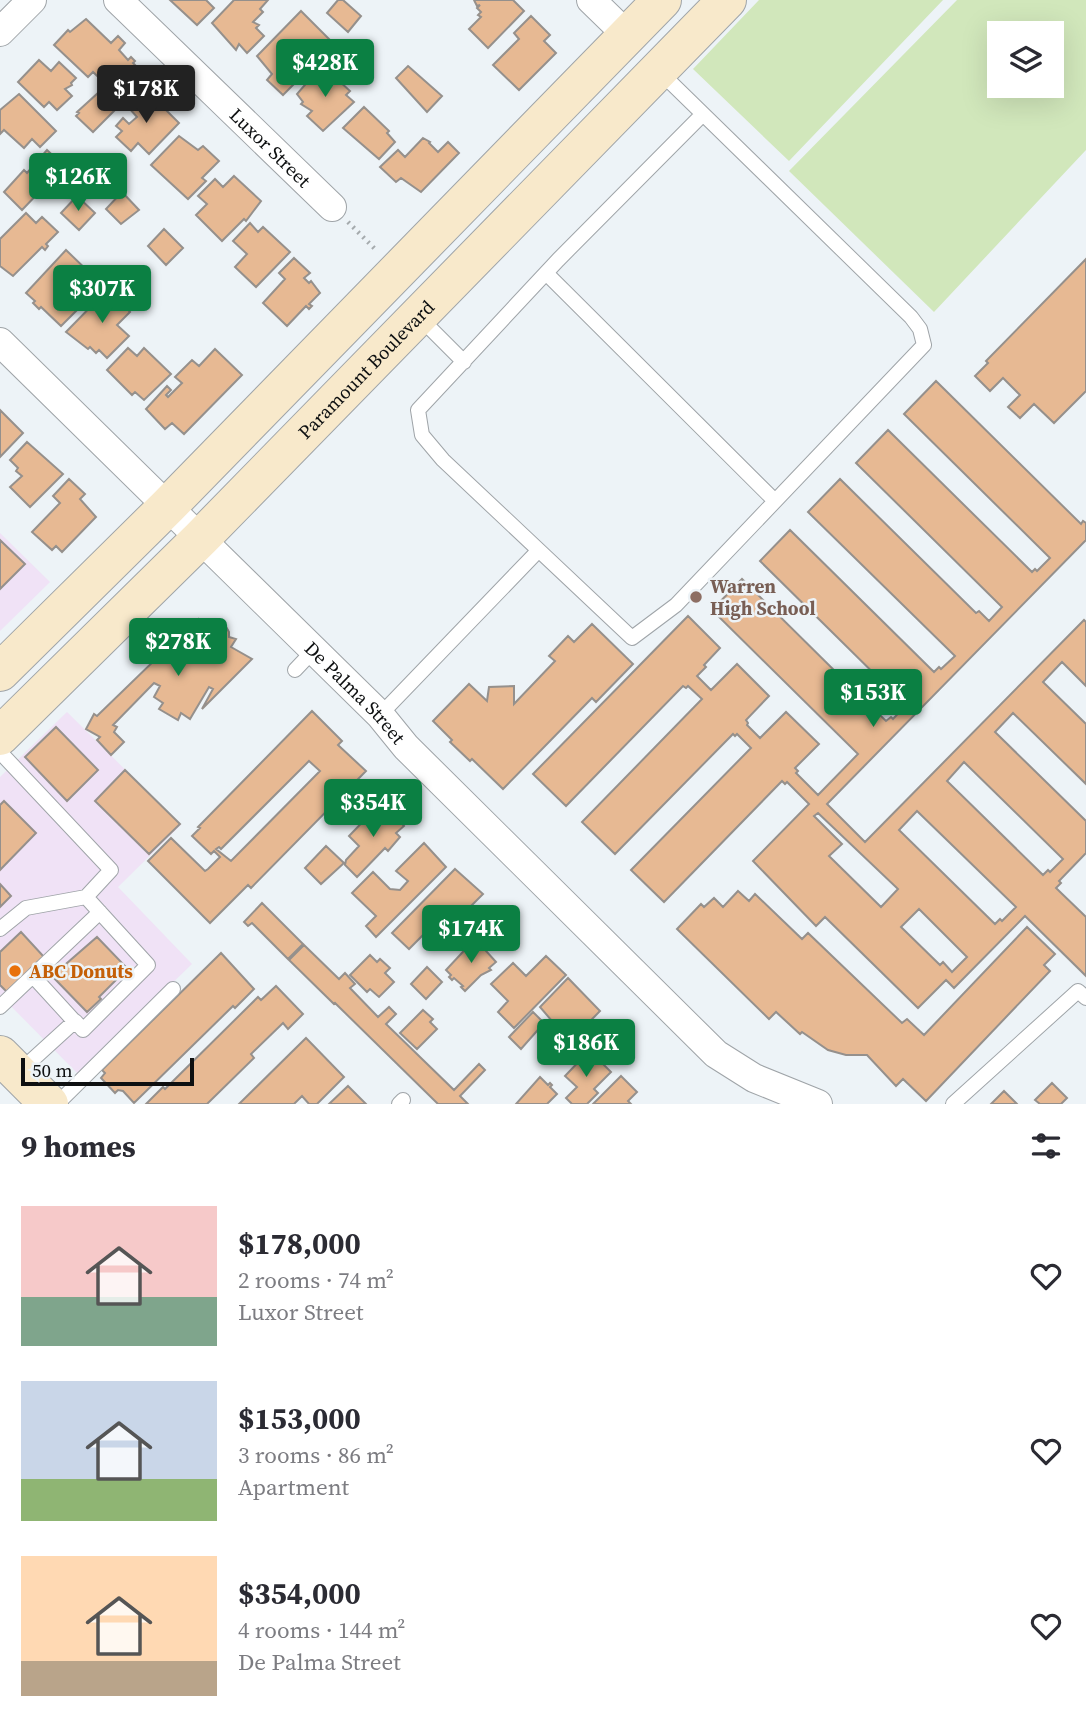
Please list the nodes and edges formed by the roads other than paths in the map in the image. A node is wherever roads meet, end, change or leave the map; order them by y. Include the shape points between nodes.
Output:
1 (32, 0) edge
2 (118, 0) edge
3 (591, 0) edge
4 (662, 0) edge
5 (727, 0) edge
6 (0, 33) edge
7 (628, 36) junction
8 (593, 71) junction
9 (658, 71) junction
10 (702, 115) junction
11 (332, 207) road end
12 (546, 273) junction
13 (418, 316) junction
14 (0, 342) edge
15 (464, 362) junction
16 (775, 501) junction
17 (168, 506) junction
18 (201, 538) junction
19 (538, 551) junction
20 (314, 650) junction
21 (295, 670) dead end
22 (0, 672) edge
23 (380, 715) junction
24 (0, 736) edge
25 (0, 752) edge
26 (86, 897) junction
27 (100, 912) junction
28 (0, 929) edge
29 (33, 975) junction
30 (173, 989) dead end
31 (1086, 998) edge
32 (0, 1007) edge
33 (75, 1022) junction
34 (6, 1061) edge
35 (49, 1104) edge
36 (57, 1104) edge
37 (818, 1104) edge
38 (953, 1104) edge

1 - 6 street
2 - 11 street, Luxor Street
3 - 7 street
4 - 7 main road
5 - 9 main road, Paramount Boulevard
7 - 8 main road
8 - 13 main road via 595,91 586,105 424,270 411,296
8 - 17 main road
9 - 10 lane
9 - 13 main road, Paramount Boulevard
10 - 12 lane
10 - 16 lane via 911,317 922,337 923,345
12 - 15 lane
12 - 16 lane
13 - 15 lane
13 - 18 main road, Paramount Boulevard
14 - 17 street, De Palma Street
15 - 19 lane via 418,410 422,435
16 - 19 lane via 676,605 632,638
17 - 18 street, De Palma Street
17 - 22 main road
18 - 20 street, De Palma Street
18 - 24 main road, Paramount Boulevard
19 - 23 lane
20 - 21 lane
20 - 23 street, De Palma Street
23 - 37 street, De Palma Street via 406,747 716,1054 754,1079
25 - 26 lane via 111,870
26 - 27 lane
26 - 28 lane via 26,908
27 - 29 lane
27 - 33 lane via 148,965 83,1030
29 - 32 lane
29 - 33 lane
30 - 36 lane
31 - 38 lane via 1078,990
33 - 34 lane
34 - 35 main road

